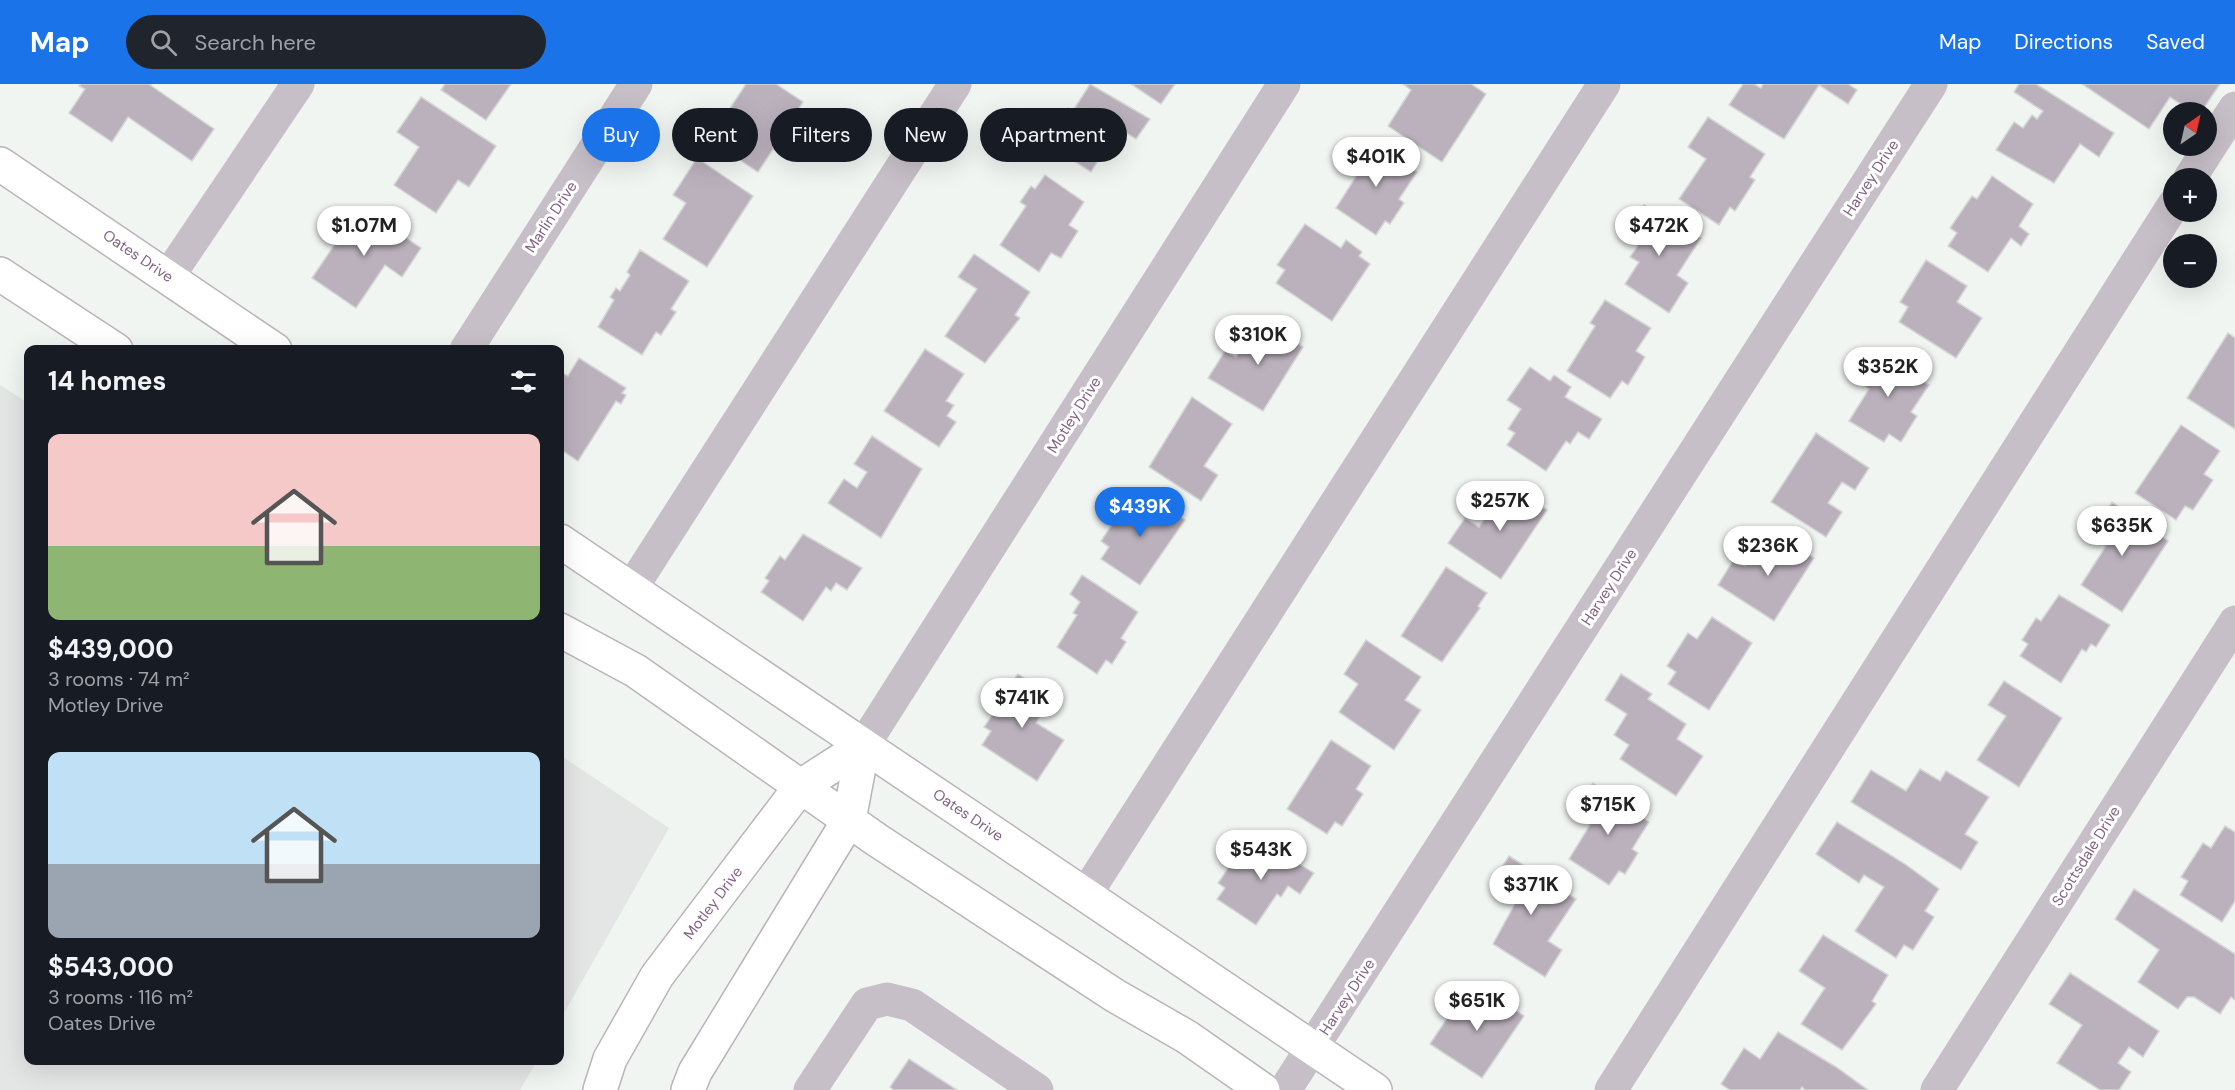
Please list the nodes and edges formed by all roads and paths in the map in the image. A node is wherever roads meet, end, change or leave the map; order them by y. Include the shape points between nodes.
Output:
1 (298, 84) edge
2 (636, 84) edge
3 (954, 84) edge
4 (1284, 84) edge
5 (1604, 84) edge
6 (1931, 84) edge
7 (2235, 108) edge
8 (0, 164) edge
9 (2196, 168) edge
10 (2163, 221) edge
11 (0, 274) edge
12 (168, 277) junction
13 (0, 293) edge
14 (48, 305) junction
15 (108, 345) edge
16 (268, 345) edge
17 (469, 345) edge
18 (564, 544) edge
19 (631, 589) junction
20 (2235, 622) edge
21 (564, 632) edge
22 (863, 746) junction
23 (801, 786) junction
24 (849, 820) junction
25 (1086, 894) junction
26 (1313, 1049) junction
27 (600, 1090) edge
28 (688, 1090) edge
29 (810, 1090) edge
30 (1037, 1090) edge
31 (1263, 1090) edge
32 (1285, 1090) edge
33 (1375, 1090) edge
34 (1611, 1090) edge
35 (1937, 1090) edge

1 - 12 street
2 - 17 street, Marlin Drive
3 - 19 street
4 - 22 street, Motley Drive
5 - 25 street
6 - 26 street, Harvey Drive
7 - 9 street
8 - 12 main road, Oates Drive
10 - 34 street
11 - 14 main road
12 - 16 main road, Oates Drive
13 - 14 main road
14 - 15 main road
18 - 19 main road, Oates Drive
19 - 22 main road, Oates Drive
20 - 35 street, Scottsdale Drive
21 - 23 main road via 636,671
22 - 23 main road, Motley Drive
22 - 24 main road, Motley Drive
22 - 25 main road, Oates Drive
23 - 24 main road
23 - 27 main road, Motley Drive via 657,976 610,1059
24 - 28 main road, Motley Drive via 695,1072
24 - 31 main road
25 - 26 main road, Oates Drive
26 - 32 street, Harvey Drive
26 - 33 main road, Oates Drive
29 - 30 street via 867,1004 887,999 912,1005

